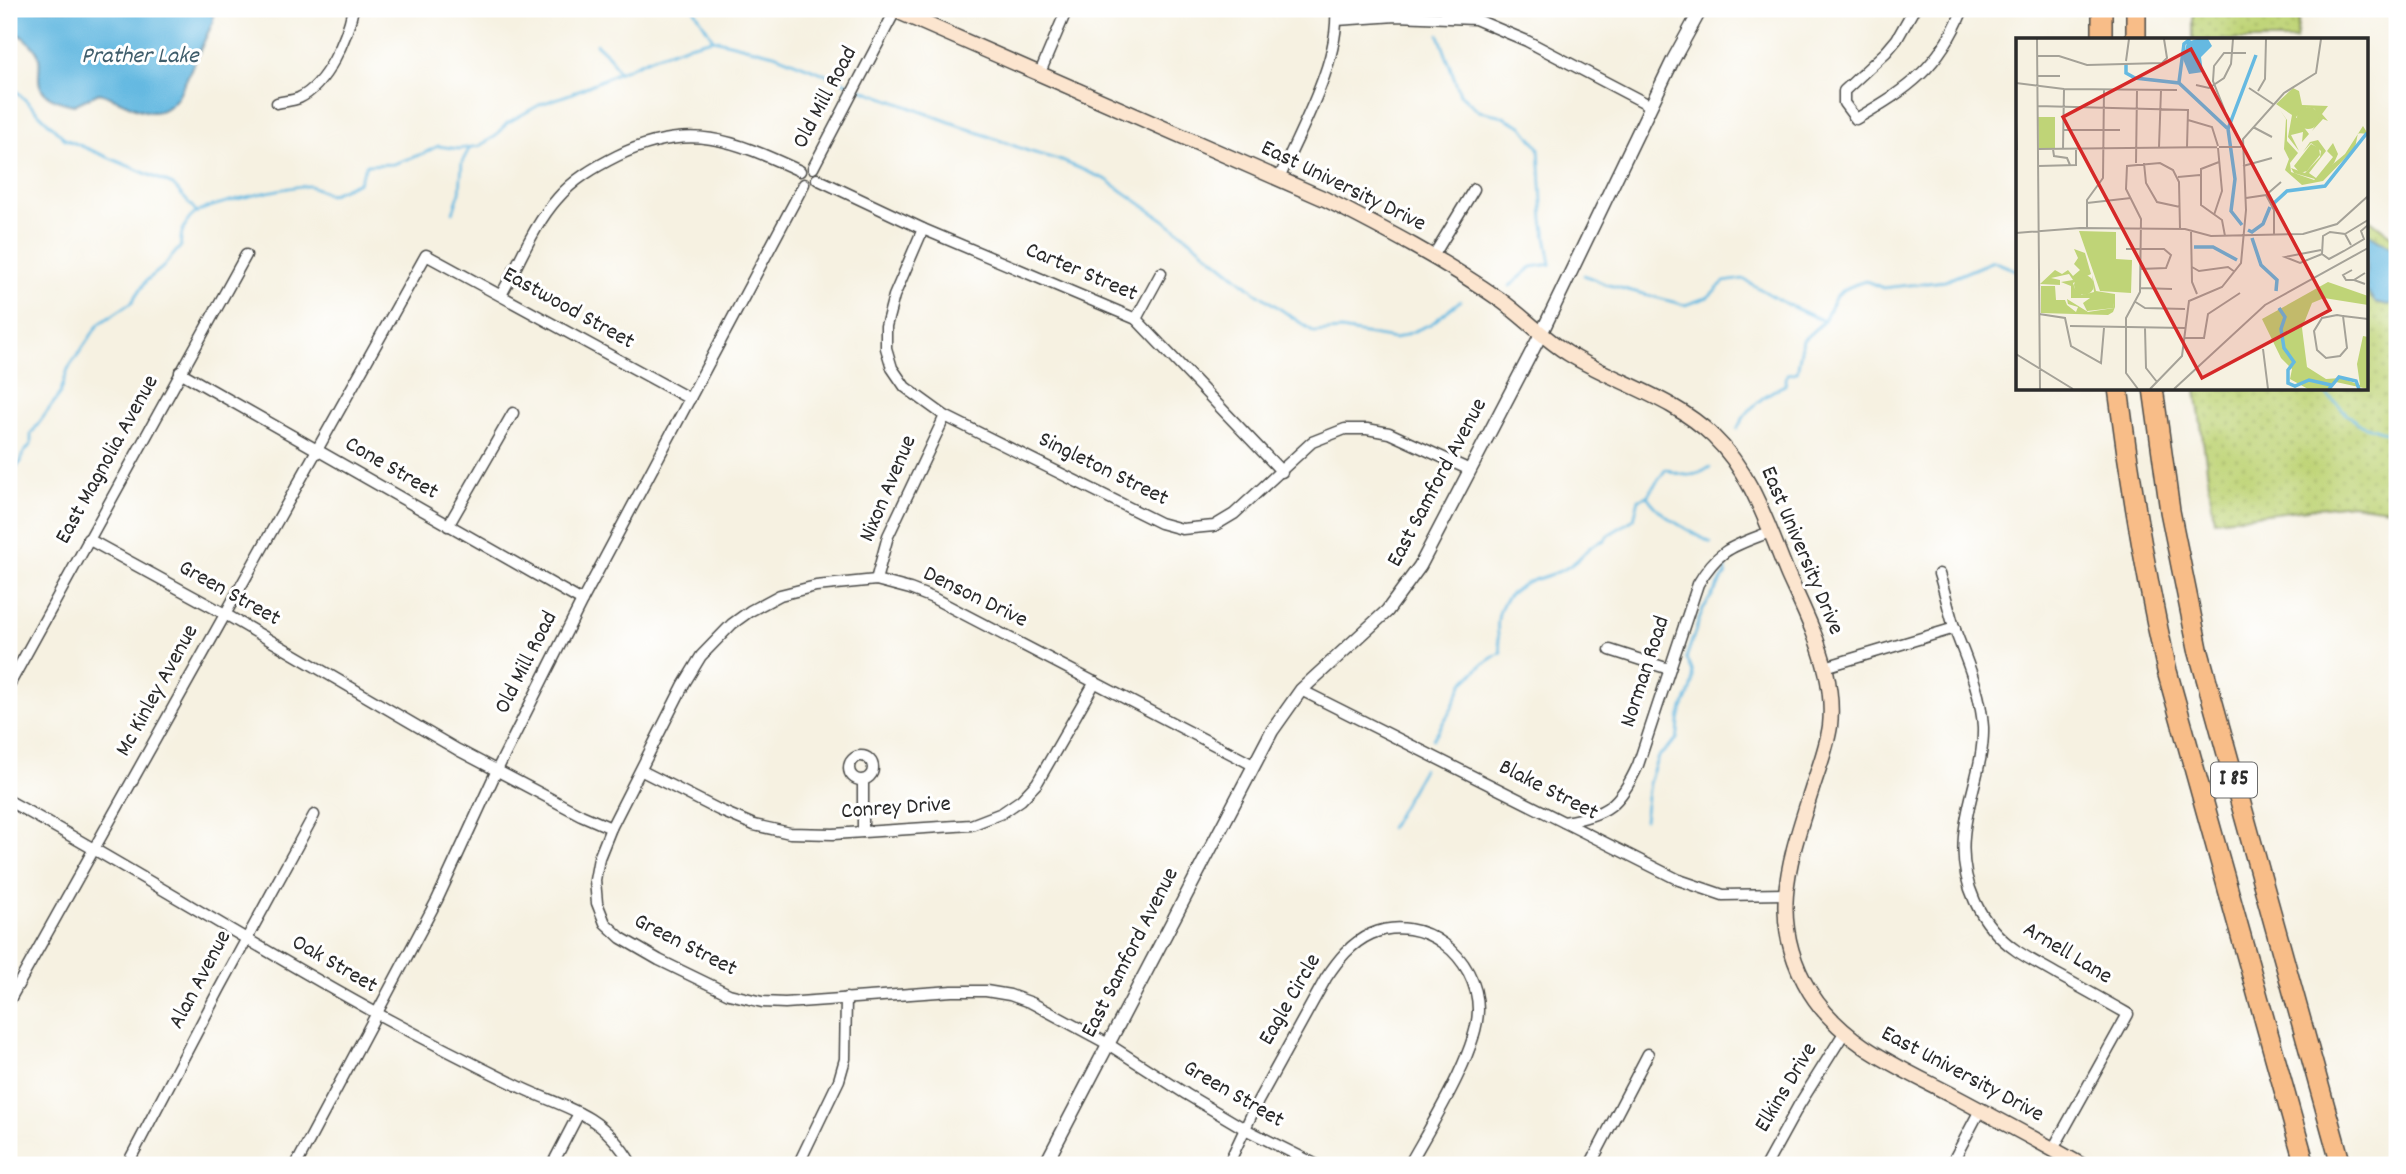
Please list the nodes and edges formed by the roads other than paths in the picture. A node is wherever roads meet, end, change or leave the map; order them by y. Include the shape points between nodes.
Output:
1 (353, 9) edge
2 (1067, 9) edge
3 (1701, 9) edge
4 (1914, 9) edge
5 (1963, 9) edge
6 (2102, 9) edge
7 (2136, 9) edge
8 (893, 10) edge
9 (1337, 14) edge
10 (2102, 38) edge
11 (2136, 38) edge
12 (1039, 75) junction
13 (276, 103) dead end
14 (1651, 106) junction
15 (813, 167) junction
16 (800, 172) junction
17 (817, 179) junction
18 (1279, 179) junction
19 (804, 184) junction
20 (1474, 189) dead end
21 (923, 229) junction
22 (426, 255) joint
23 (246, 256) dead end
24 (1432, 258) junction
25 (1161, 272) dead end
26 (501, 295) junction
27 (1136, 319) junction
28 (1541, 334) junction
29 (180, 372) junction
30 (2118, 390) edge
31 (2153, 390) edge
32 (690, 399) junction
33 (513, 413) dead end
34 (944, 416) junction
35 (317, 451) junction
36 (1469, 470) junction
37 (1282, 472) junction
38 (449, 526) junction
39 (1770, 532) junction
40 (88, 539) junction
41 (1939, 574) dead end
42 (876, 580) junction
43 (582, 601) junction
44 (225, 614) junction
45 (1955, 628) junction
46 (1610, 650) dead end
47 (1825, 667) junction
48 (1669, 669) junction
49 (1095, 682) junction
50 (9, 685) edge
51 (1301, 690) junction
52 (1253, 765) junction
53 (497, 770) junction
54 (642, 771) junction
55 (863, 780) dead end
56 (9, 802) edge
57 (314, 815) dead end
58 (1564, 822) junction
59 (611, 828) junction
60 (863, 832) junction
61 (94, 848) junction
62 (1785, 894) junction
63 (247, 939) junction
64 (846, 998) junction
65 (9, 1001) edge
66 (375, 1013) junction
67 (1844, 1033) junction
68 (1108, 1044) junction
69 (1648, 1054) dead end
70 (1980, 1110) junction
71 (579, 1113) junction
72 (1245, 1129) junction
73 (2053, 1149) junction
74 (127, 1165) edge
75 (296, 1165) edge
76 (552, 1165) edge
77 (632, 1165) edge
78 (797, 1165) edge
79 (1045, 1165) edge
80 (1227, 1165) edge
81 (1317, 1165) edge
82 (1409, 1165) edge
83 (1590, 1165) edge
84 (1766, 1165) edge
85 (1951, 1165) edge
86 (2081, 1165) edge
87 (2305, 1165) edge
88 (2341, 1165) edge

1 - 13 street via 340,49 312,89
2 - 12 street
3 - 14 street, East Samford Avenue
4 - 5 street via 1886,52 1844,91 1844,103 1856,119 1904,90 1934,61
6 - 10 highway
7 - 11 highway
8 - 12 main road, East University Drive
8 - 15 street, Old Mill Road
9 - 14 street via 1475,19
9 - 18 street via 1324,76
12 - 18 main road, East University Drive
14 - 28 street, East Samford Avenue
15 - 16 street
15 - 17 street
16 - 19 street
16 - 26 street via 748,147 714,138 639,145 591,169 557,199
17 - 19 street
17 - 21 street, Carter Street
18 - 24 main road, East University Drive via 1355,214
19 - 32 street, Old Mill Road
20 - 24 street
21 - 27 street, Carter Street
21 - 34 street, Singleton Street via 894,296 886,348 905,387
22 - 26 street, Eastwood Street
22 - 35 street, Mc Kinley Avenue
23 - 29 street, East Magnolia Avenue
24 - 28 main road, East University Drive via 1496,297
25 - 27 street
26 - 32 street, Eastwood Street
27 - 37 street, Carter Street
28 - 36 street, East Samford Avenue
28 - 39 main road, East University Drive via 1703,427 1740,468
29 - 35 street, Cone Street
29 - 40 street, East Magnolia Avenue
30 - 87 highway, I 85 via 2132,492 2167,671
31 - 88 highway, I 85 via 2170,511 2198,649
32 - 43 street, Old Mill Road
33 - 38 street
34 - 37 street, Singleton Street via 1160,523 1182,529 1214,526
34 - 42 street, Nixon Avenue via 887,536
35 - 38 street, Cone Street
35 - 44 street, Mc Kinley Avenue
36 - 37 street, Singleton Street via 1400,437 1357,428 1312,442
36 - 51 street, East Samford Avenue via 1401,594
38 - 43 street, Cone Street
39 - 47 main road, East University Drive
39 - 48 street, Norman Road via 1726,550 1709,565
40 - 44 street, Green Street
40 - 50 street, East Magnolia Avenue
41 - 45 street, Arnell Lane
42 - 49 street, Denson Drive via 933,598
42 - 54 street, Denson Drive via 803,588 770,600 732,624 701,656
43 - 53 street, Old Mill Road
44 - 53 street, Green Street
44 - 61 street, Mc Kinley Avenue
45 - 47 street
45 - 73 street, Arnell Lane via 1972,672 1983,726 1979,771 1964,837 1970,892 1993,930 2018,952 2128,1014
46 - 48 street
47 - 62 main road, East University Drive via 1829,726 1790,858
48 - 58 street, Norman Road via 1629,786 1606,811
49 - 52 street, Denson Drive
49 - 60 street, Conrey Drive via 1037,783 1002,813 971,825
51 - 52 street, East Samford Avenue
51 - 58 street, Blake Street
52 - 68 street, East Samford Avenue
53 - 59 street, Green Street
53 - 66 street, Old Mill Road via 437,900
54 - 59 street, Denson Drive
54 - 60 street, Conrey Drive via 754,825 801,834
55 - 60 street
56 - 61 street, Oak Street
57 - 63 street, Alan Avenue
58 - 62 street, Blake Street via 1700,889 1723,895
59 - 64 street, Green Street via 599,858 597,903 605,923 621,938 719,989 762,1002
61 - 63 street, Oak Street
61 - 65 street, Mc Kinley Avenue
62 - 67 main road, East University Drive via 1789,936 1802,977
63 - 66 street, Oak Street
63 - 74 street, Alan Avenue
64 - 68 street, Green Street via 952,991 1010,995
64 - 78 street via 842,1069
66 - 71 street, Oak Street
66 - 75 street, Old Mill Road
67 - 70 main road, East University Drive
67 - 84 street, Elkins Drive
68 - 72 street, Green Street
68 - 79 street, East Samford Avenue
69 - 83 street
70 - 73 main road, East University Drive
70 - 85 street
71 - 76 street
71 - 77 street, Oak Street via 609,1133
72 - 80 street, Eagle Circle
72 - 81 street, Green Street
72 - 82 street, Eagle Circle via 1338,960 1373,933 1405,928 1427,933 1462,960 1477,990 1478,1012 1461,1067
73 - 86 main road, East University Drive

